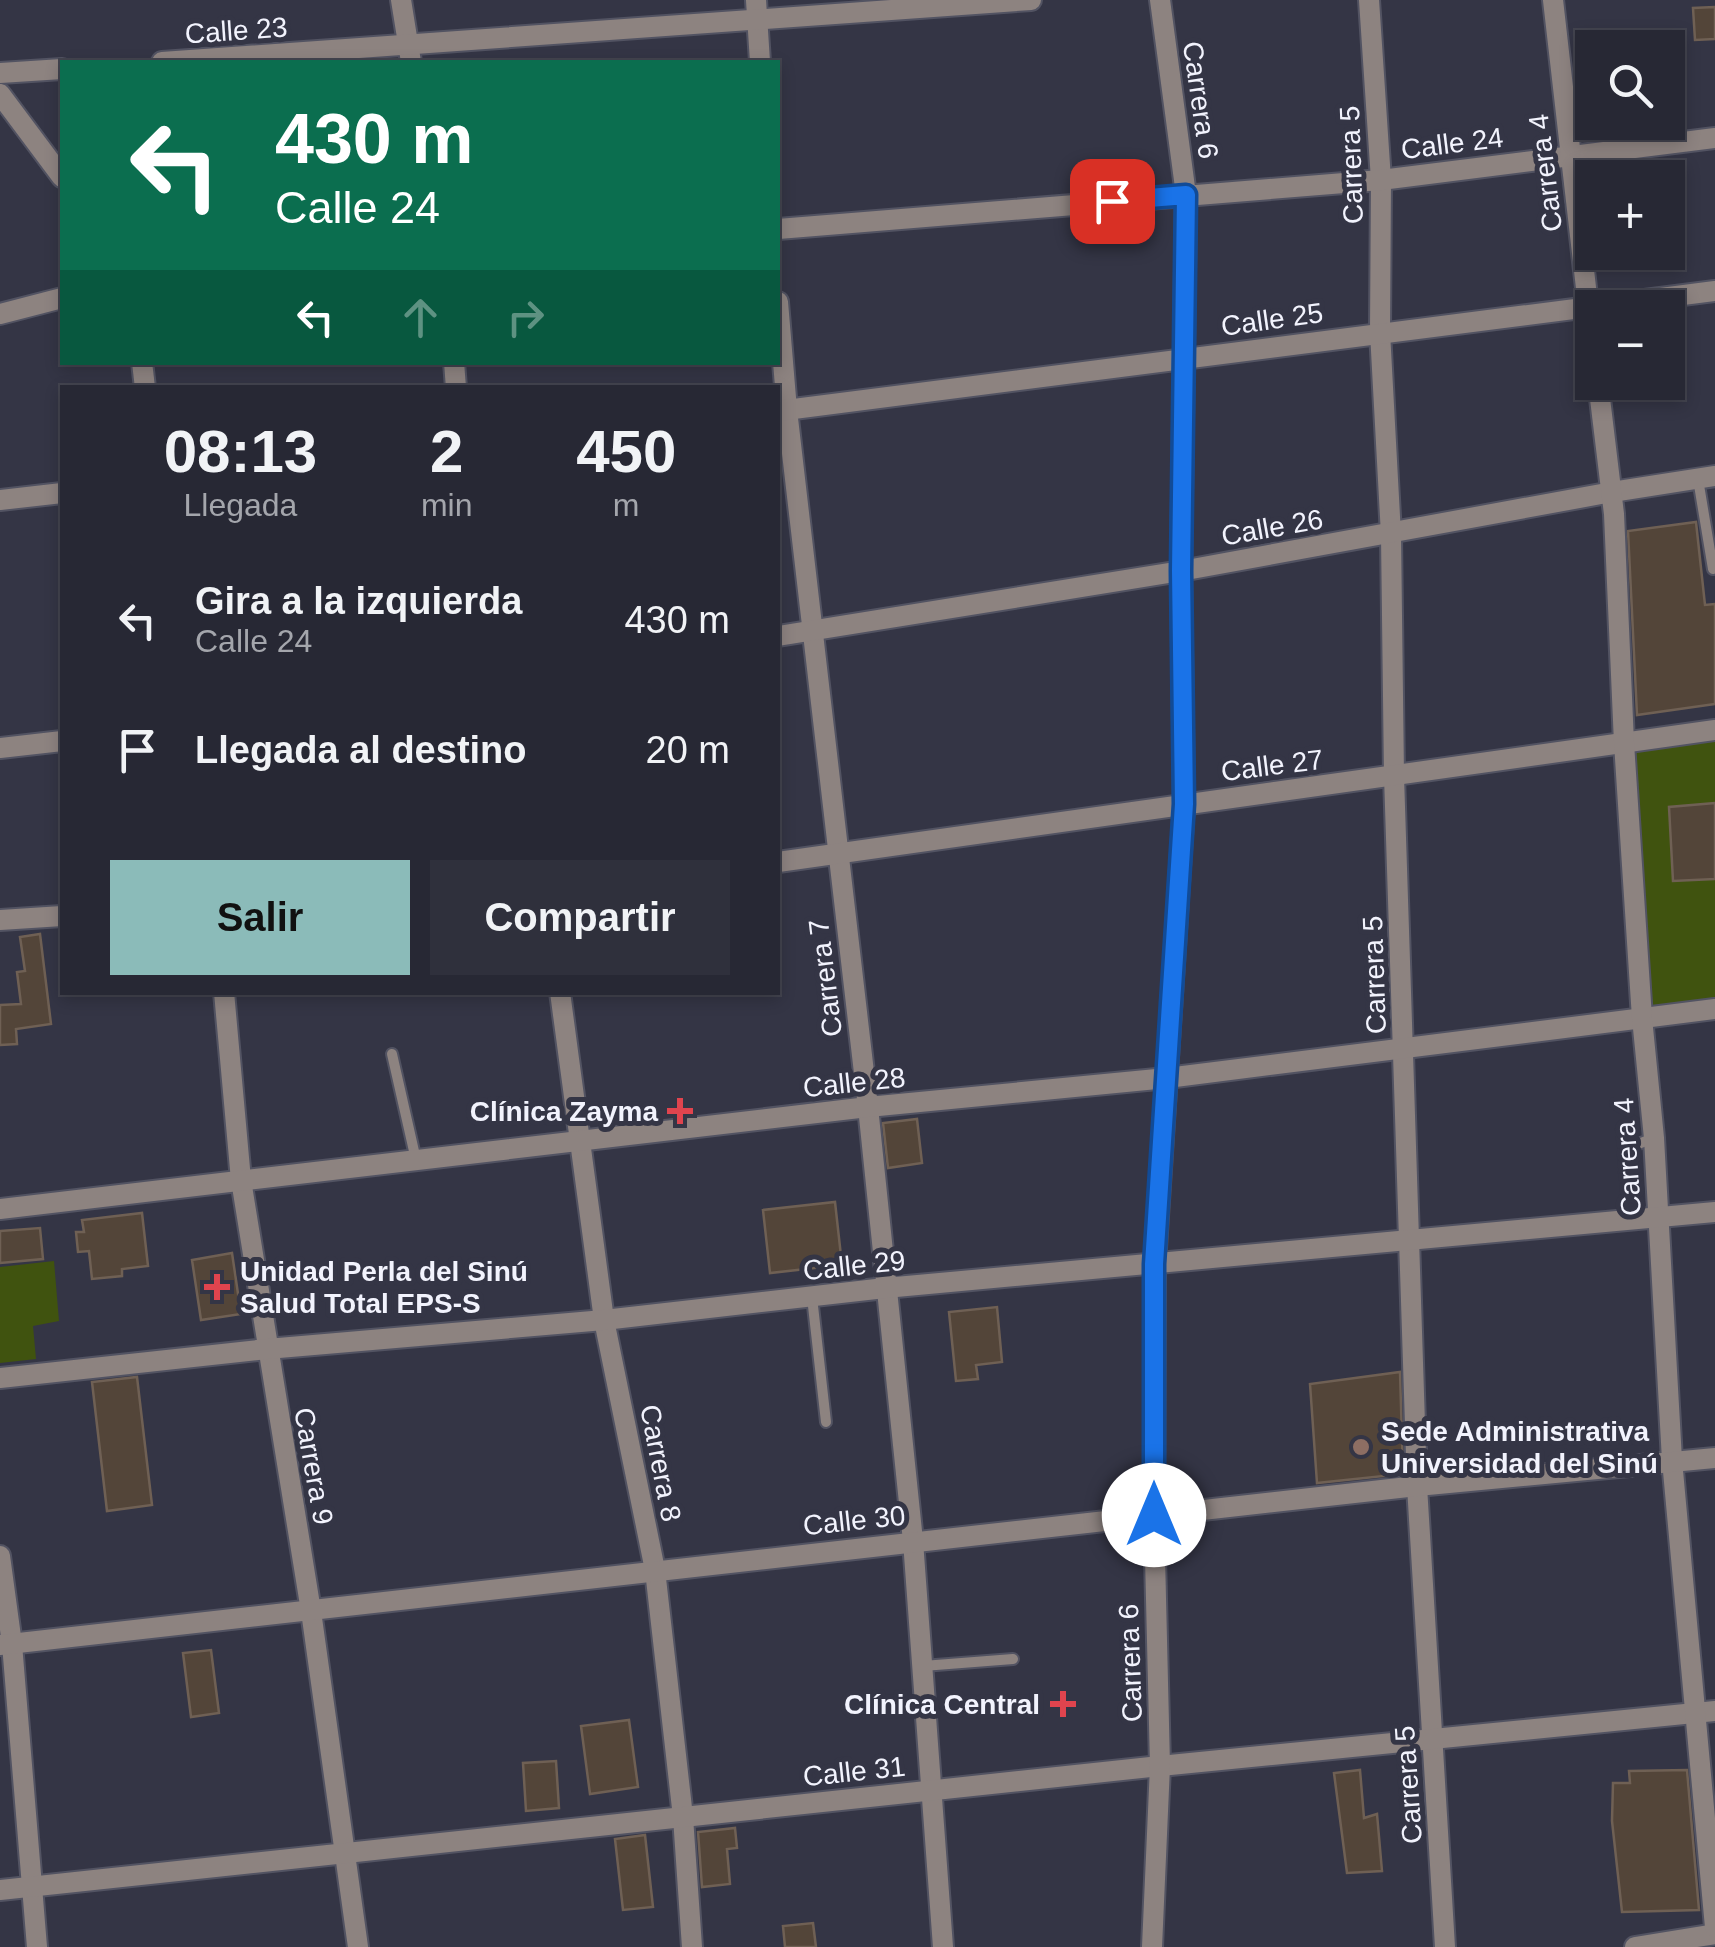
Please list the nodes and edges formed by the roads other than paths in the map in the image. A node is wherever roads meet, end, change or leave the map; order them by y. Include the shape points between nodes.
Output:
1 (401, 0) edge
2 (1031, 0) edge
3 (1160, 0) edge
4 (1370, 0) edge
5 (1553, 0) edge
6 (757, 10) edge
7 (410, 54) edge
8 (224, 60) edge
9 (760, 60) edge
10 (60, 69) edge
11 (0, 74) edge
12 (0, 94) edge
13 (1715, 138) edge
14 (1570, 156) junction
15 (60, 173) edge
16 (1381, 180) junction
17 (1186, 195) junction
18 (780, 229) edge
19 (1586, 290) edge
20 (1715, 291) edge
21 (1685, 295) edge
22 (60, 299) edge
23 (1575, 310) edge
24 (0, 314) edge
25 (1380, 332) junction
26 (780, 356) edge
27 (1182, 358) junction
28 (1600, 400) edge
29 (782, 410) edge
30 (1706, 477) edge
31 (1612, 492) junction
32 (60, 493) edge
33 (0, 500) edge
34 (1391, 535) junction
35 (1713, 568) edge
36 (1181, 571) junction
37 (813, 630) junction
38 (780, 636) edge
39 (1715, 730) edge
40 (60, 740) edge
41 (1624, 743) junction
42 (0, 748) edge
43 (1394, 776) junction
44 (1184, 804) junction
45 (838, 856) junction
46 (780, 862) edge
47 (60, 916) edge
48 (0, 920) edge
49 (224, 995) edge
50 (560, 995) edge
51 (1715, 1008) edge
52 (1642, 1018) junction
53 (1404, 1049) junction
54 (392, 1054) dead end
55 (1167, 1078) junction
56 (868, 1107) junction
57 (1654, 1138) junction
58 (581, 1142) junction
59 (416, 1160) junction
60 (241, 1180) junction
61 (1628, 1181) dead end
62 (0, 1210) edge
63 (1715, 1212) edge
64 (1659, 1217) junction
65 (1411, 1238) junction
66 (1154, 1264) junction
67 (885, 1288) junction
68 (812, 1297) junction
69 (604, 1320) junction
70 (266, 1350) junction
71 (0, 1378) edge
72 (826, 1422) dead end
73 (1715, 1458) edge
74 (1672, 1460) junction
75 (1417, 1486) junction
76 (1154, 1515) junction
77 (913, 1541) junction
78 (0, 1556) edge
79 (655, 1570) junction
80 (311, 1610) junction
81 (6, 1645) edge
82 (1013, 1659) dead end
83 (923, 1666) junction
84 (1715, 1711) edge
85 (1693, 1714) junction
86 (1432, 1738) junction
87 (1160, 1766) junction
88 (932, 1790) junction
89 (683, 1818) junction
90 (344, 1854) junction
91 (31, 1887) junction
92 (0, 1890) edge
93 (1715, 1930) edge
94 (37, 1947) edge
95 (358, 1947) edge
96 (692, 1947) edge
97 (943, 1947) edge
98 (1152, 1947) edge
99 (1446, 1947) edge
100 (1635, 1947) edge

1 - 7 street
2 - 6 street, Calle 23
3 - 17 street, Carrera 6
4 - 16 street, Carrera 5
5 - 14 street, Carrera 4
6 - 7 street, Calle 23
6 - 9 street
7 - 8 street, Calle 23
10 - 11 street
12 - 15 street
13 - 14 street, Calle 24
14 - 16 street, Calle 24
14 - 19 street, Carrera 4
16 - 17 street, Calle 24
16 - 25 street, Carrera 5
17 - 18 street, Calle 24
17 - 27 street, Carrera 6
20 - 21 street, Calle 25
22 - 24 street
23 - 25 street, Calle 25
25 - 27 street, Calle 25
25 - 34 street, Carrera 5
26 - 29 street, Carrera 7
27 - 29 street, Calle 25
27 - 36 street, Carrera 6
28 - 31 street, Carrera 4
29 - 37 street, Carrera 7
30 - 31 street, Calle 26
30 - 35 lane
31 - 34 street, Calle 26
31 - 41 street, Carrera 4
32 - 33 street
34 - 36 street, Calle 26
34 - 43 street, Carrera 5
36 - 37 street, Calle 26
36 - 44 street, Carrera 6
37 - 38 street, Calle 26
37 - 45 street, Carrera 7
39 - 41 street, Calle 27
40 - 42 street
41 - 43 street, Calle 27
41 - 52 street, Carrera 4
43 - 44 street, Calle 27
43 - 53 street, Carrera 5
44 - 45 street, Calle 27
44 - 55 street, Carrera 6
45 - 46 street, Calle 27
45 - 56 street, Carrera 7
47 - 48 street
49 - 60 street, Carrera 9
50 - 58 street, Carrera 8
51 - 52 street, Calle 28
52 - 53 street, Calle 28
52 - 57 street, Carrera 4
53 - 55 street, Calle 28
53 - 65 street, Carrera 5
54 - 59 lane
55 - 56 street, Calle 28
55 - 66 street, Carrera 6
56 - 58 street, Calle 28
56 - 67 street, Carrera 7
57 - 61 lane via 1628,1150
57 - 64 street, Carrera 4
58 - 59 street, Calle 28
58 - 69 street, Carrera 8
59 - 60 street, Calle 28
60 - 62 street, Calle 28
60 - 70 street, Carrera 9
63 - 64 street, Calle 29
64 - 65 street, Calle 29
64 - 74 street, Carrera 4
65 - 66 street, Calle 29
65 - 75 street, Carrera 5
66 - 67 street, Calle 29
66 - 76 street, Carrera 6
67 - 68 street, Calle 29
67 - 77 street, Carrera 7
68 - 69 street, Calle 29
68 - 72 lane
69 - 70 street, Calle 29
69 - 79 street, Carrera 8
70 - 71 street, Calle 29
70 - 80 street, Carrera 9
73 - 74 street, Calle 30
74 - 75 street, Calle 30
74 - 85 street, Carrera 4
75 - 76 street, Calle 30
75 - 86 street, Carrera 5
76 - 77 street, Calle 30
76 - 87 street, Carrera 6
77 - 79 street, Calle 30
77 - 83 street, Carrera 7
78 - 81 street
79 - 80 street, Calle 30
79 - 89 street, Carrera 8
80 - 81 street, Calle 30
80 - 90 street, Carrera 9
81 - 91 street
82 - 83 lane
83 - 88 street, Carrera 7
84 - 85 street, Calle 31
85 - 86 street, Calle 31
85 - 93 street, Carrera 4
86 - 87 street, Calle 31
86 - 99 street, Carrera 5
87 - 88 street, Calle 31
87 - 98 street, Carrera 6
88 - 89 street, Calle 31
88 - 97 street, Carrera 7
89 - 90 street, Calle 31
89 - 96 street, Carrera 8
90 - 91 street, Calle 31
90 - 95 street, Carrera 9
91 - 92 street, Calle 31
91 - 94 street
93 - 100 street

